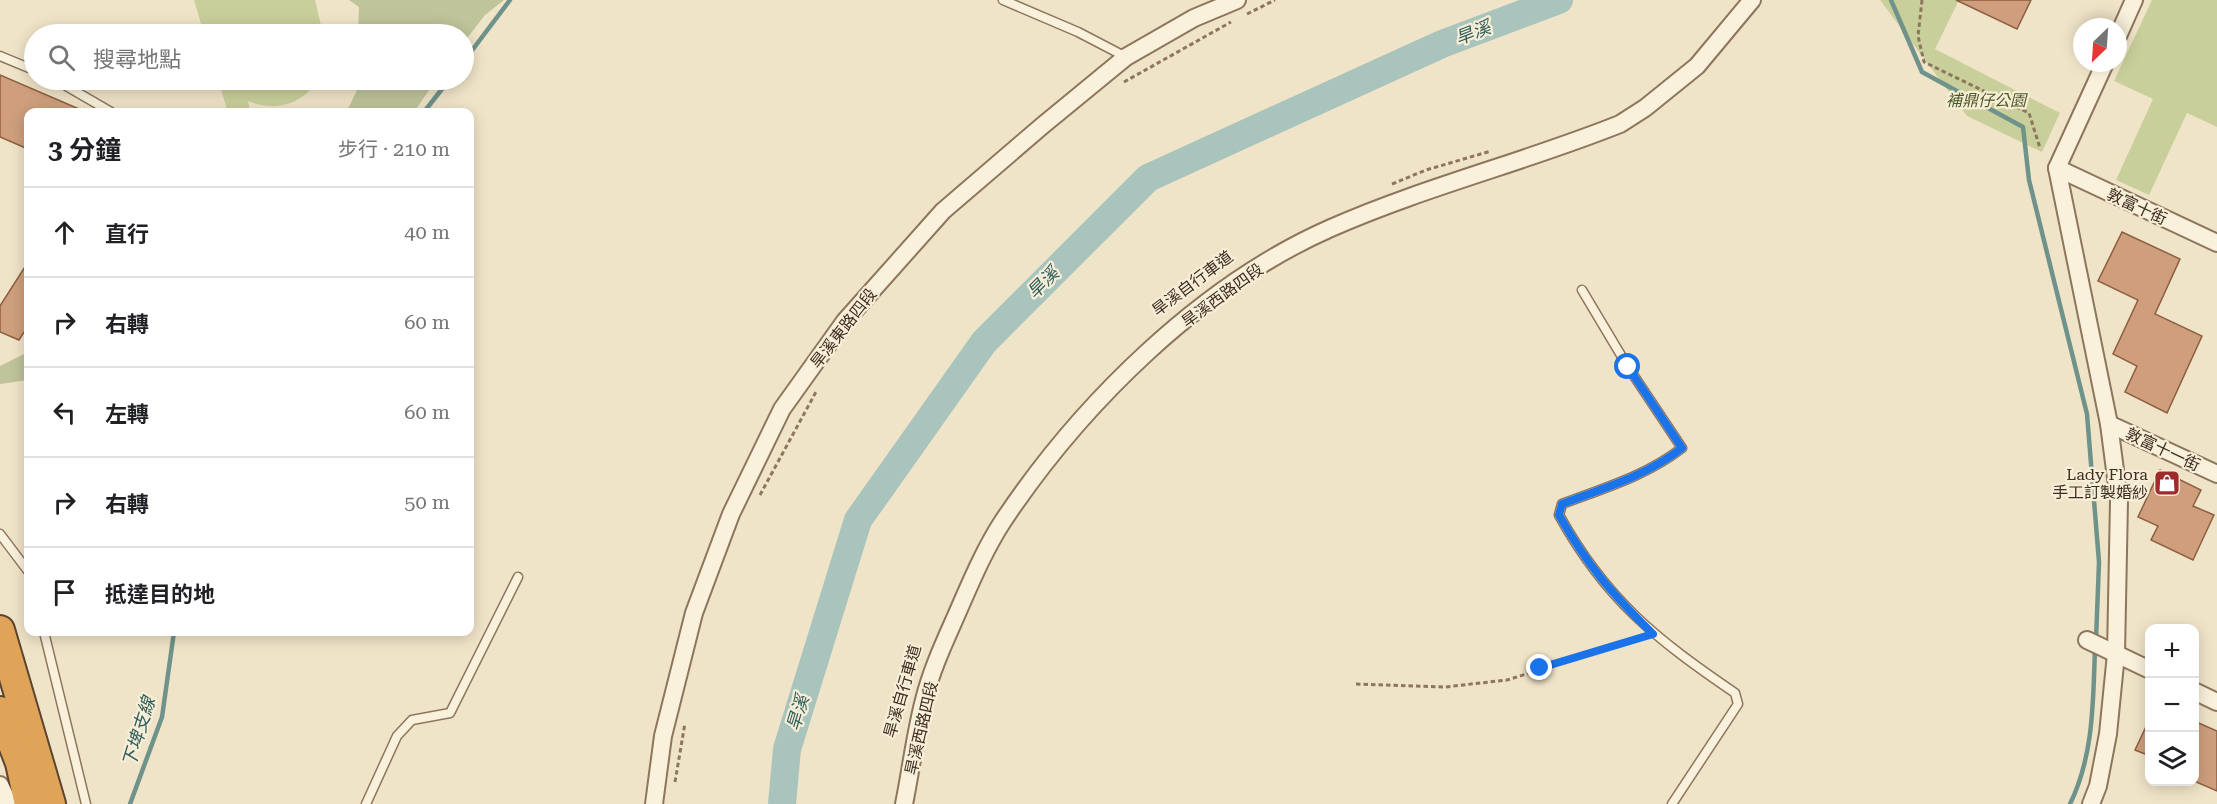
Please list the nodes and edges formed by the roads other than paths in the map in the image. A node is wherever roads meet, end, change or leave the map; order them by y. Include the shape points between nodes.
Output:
1 (1752, 0) edge
2 (2134, 0) edge
3 (1009, 1) edge
4 (1242, 7) edge
5 (2126, 18) edge
6 (0, 56) edge
7 (1126, 57) junction
8 (24, 66) edge
9 (2101, 72) edge
10 (73, 90) edge
11 (104, 108) edge
12 (2057, 168) junction
13 (2217, 243) edge
14 (1582, 290) dead end
15 (2109, 424) junction
16 (2217, 474) edge
17 (0, 534) edge
18 (24, 566) edge
19 (518, 577) dead end
20 (0, 630) edge
21 (45, 636) edge
22 (2086, 640) dead end
23 (2116, 654) junction
24 (2145, 668) edge
25 (2199, 693) edge
26 (2217, 702) edge
27 (0, 711) edge
28 (0, 785) edge
29 (9, 804) edge
30 (29, 804) edge
31 (51, 804) edge
32 (86, 804) edge
33 (366, 804) edge
34 (654, 804) edge
35 (904, 804) edge
36 (1672, 804) edge
37 (2091, 804) edge

1 - 35 street, 旱溪西路四段 via 1697,66 1620,124 1330,228 1271,260 1211,301 1122,377 1035,476 976,571 924,699
2 - 5 street
3 - 7 lane
4 - 7 street, 旱溪東路四段 via 1194,18
6 - 8 lane
7 - 34 street, 旱溪東路四段 via 943,211 845,321 782,409 731,514 694,613 663,736
9 - 12 street
10 - 11 lane
12 - 13 street, 敦富十街
12 - 15 street
14 - 36 lane via 1682,448 1665,462 1631,479 1562,504 1559,515 1581,555 1611,592 1653,634 1735,693 1738,704
15 - 16 street, 敦富十一街
15 - 23 street via 2119,501
17 - 18 lane
19 - 33 lane via 450,712 412,720 397,736
20 - 31 highway
21 - 32 lane
22 - 23 street
23 - 24 street
23 - 37 street via 2108,734
25 - 26 street
27 - 30 highway via 20,763
28 - 29 street

